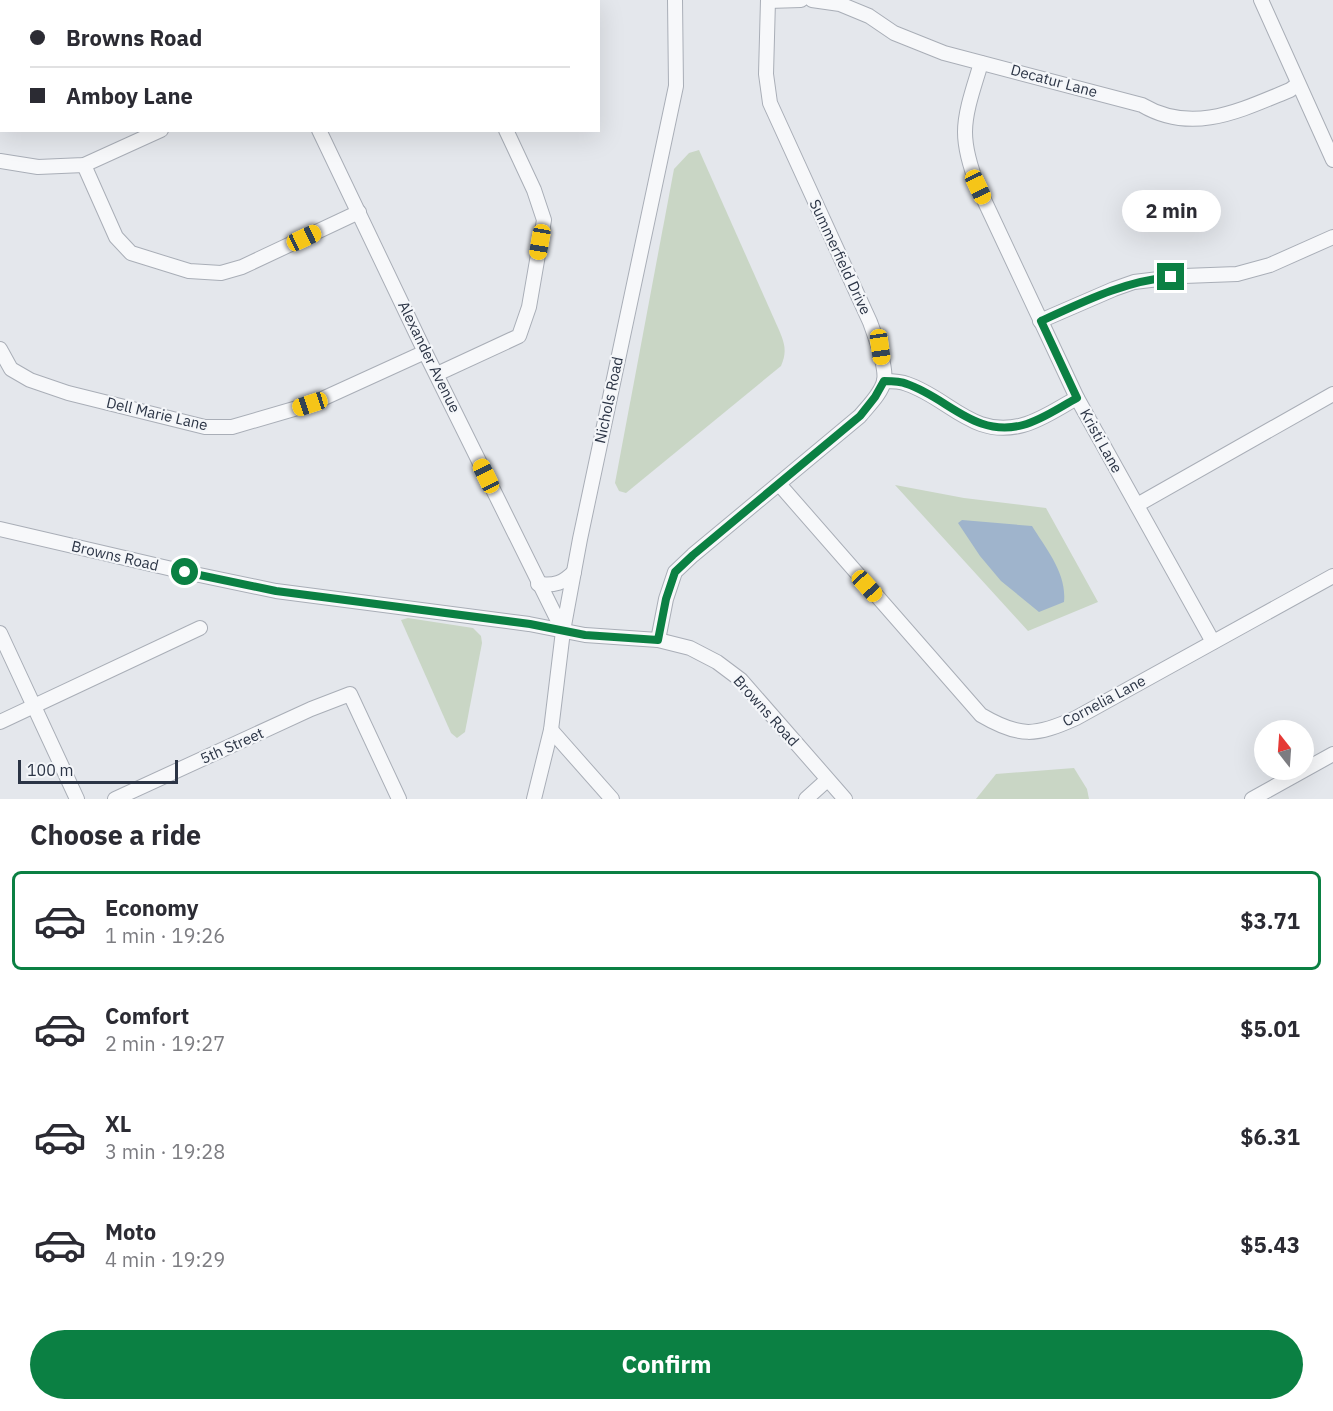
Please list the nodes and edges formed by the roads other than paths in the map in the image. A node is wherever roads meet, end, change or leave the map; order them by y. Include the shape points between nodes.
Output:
1 (675, 0) edge
2 (768, 0) edge
3 (801, 0) edge
4 (812, 0) edge
5 (1262, 0) edge
6 (981, 63) junction
7 (1298, 84) junction
8 (157, 132) edge
9 (321, 132) edge
10 (507, 132) edge
11 (1333, 160) edge
12 (0, 161) edge
13 (84, 165) junction
14 (359, 212) junction
15 (1333, 237) edge
16 (1041, 321) junction
17 (0, 349) edge
18 (425, 352) junction
19 (437, 374) junction
20 (884, 381) junction
21 (1333, 394) edge
22 (1077, 398) junction
23 (779, 484) junction
24 (1137, 505) junction
25 (0, 529) edge
26 (574, 572) junction
27 (1333, 576) edge
28 (538, 584) junction
29 (200, 628) dead end
30 (563, 631) junction
31 (0, 633) edge
32 (658, 640) junction
33 (1213, 642) junction
34 (34, 706) junction
35 (0, 722) edge
36 (551, 730) junction
37 (1333, 754) edge
38 (827, 780) junction
39 (77, 799) edge
40 (115, 799) edge
41 (399, 799) edge
42 (534, 799) edge
43 (612, 799) edge
44 (806, 799) edge
45 (845, 799) edge
46 (1252, 799) edge

1 - 26 street, Nichols Road via 676,86
2 - 3 street
2 - 20 street, Summerfield Drive via 766,74 770,103 870,322 880,347
4 - 6 street, Decatur Lane via 840,4 869,16 894,33
5 - 7 street
6 - 7 street, Decatur Lane via 1187,119 1226,116
6 - 16 street, Kristi Lane via 964,129 968,156 978,187
7 - 11 street
8 - 13 street
9 - 14 street, Alexander Avenue
10 - 19 street via 544,220 529,307 519,336
12 - 13 street via 38,167
13 - 14 street via 116,237 131,253 189,271 221,273 242,267
14 - 18 street, Alexander Avenue
15 - 16 street via 1270,265 1237,274 1134,282
16 - 22 street, Kristi Lane
17 - 18 street, Dell Marie Lane via 11,369 30,380 205,427 231,427 310,404
18 - 19 street, Alexander Avenue
19 - 28 street, Alexander Avenue
20 - 22 street via 907,384 976,423 991,427 1025,425
20 - 23 street via 860,416
21 - 24 street
22 - 24 street, Kristi Lane
23 - 32 street via 675,572
23 - 33 street, Cornelia Lane via 981,715 1001,727 1022,732 1050,730
24 - 33 street, Kristi Lane
25 - 30 street, Browns Road via 276,591
26 - 28 street via 562,583
26 - 30 street, Nichols Road
27 - 33 street, Cornelia Lane
28 - 30 street, Alexander Avenue
29 - 34 street
30 - 32 street, Browns Road
30 - 36 street, Nichols Road
31 - 34 street
32 - 38 street, Browns Road via 690,648 741,680
34 - 35 street
34 - 39 street
36 - 42 street, Nichols Road
36 - 43 street
37 - 46 street
38 - 44 street
38 - 45 street, Browns Road
40 - 41 street, 5th Street via 350,694

